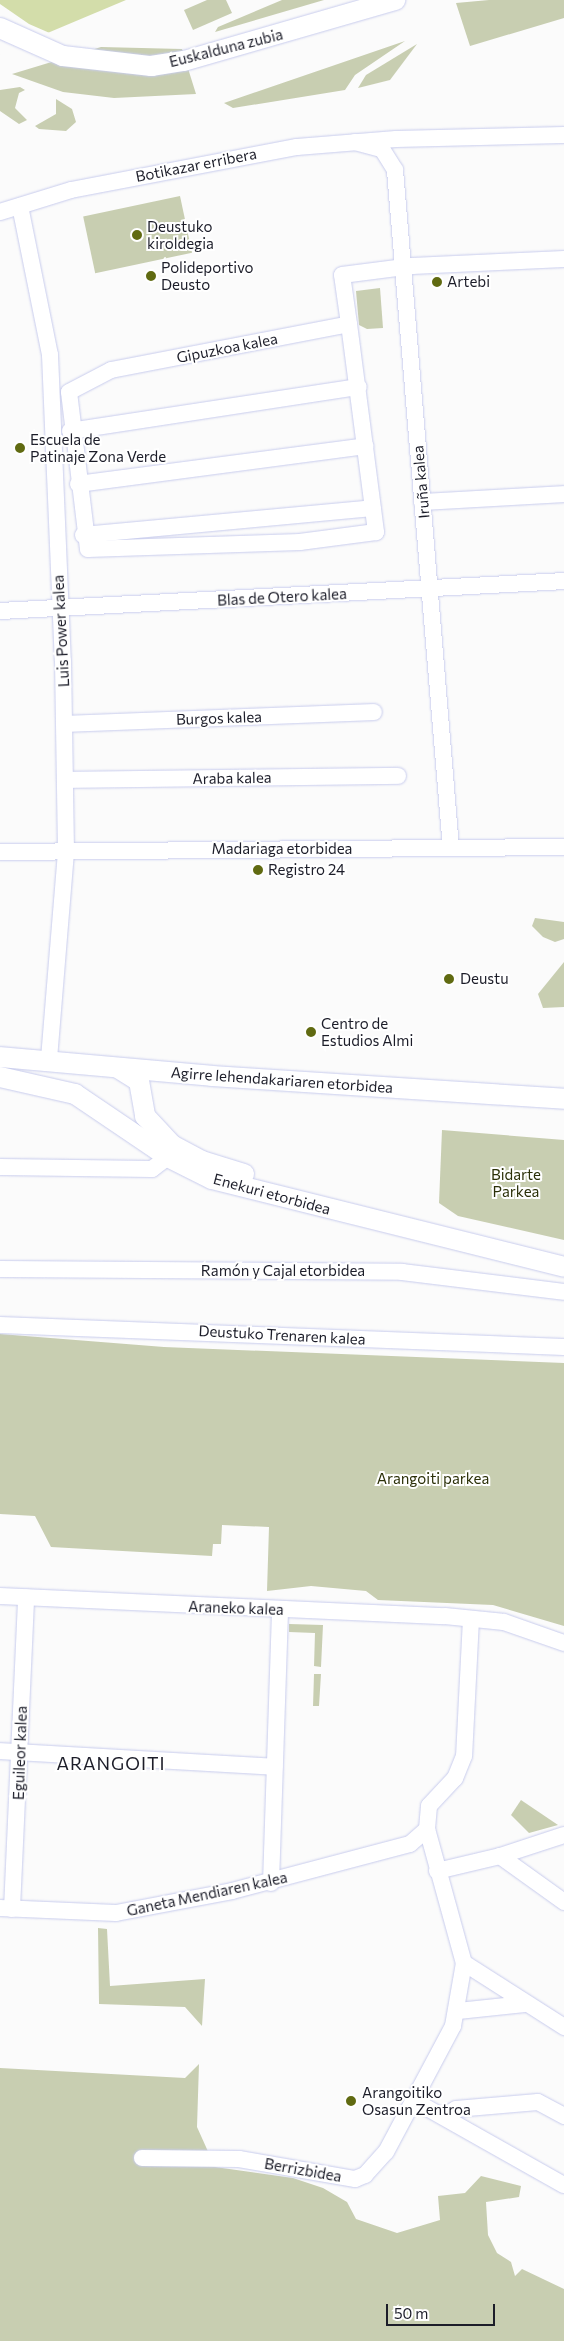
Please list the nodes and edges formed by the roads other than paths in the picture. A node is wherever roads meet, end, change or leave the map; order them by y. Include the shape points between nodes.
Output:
1 (395, 0) edge
2 (0, 28) edge
3 (564, 135) edge
4 (355, 142) junction
5 (20, 206) junction
6 (0, 212) edge
7 (564, 259) edge
8 (403, 267) junction
9 (349, 324) junction
10 (359, 387) junction
11 (70, 431) junction
12 (366, 446) junction
13 (78, 484) junction
14 (564, 494) edge
15 (422, 502) junction
16 (373, 508) junction
17 (83, 535) junction
18 (564, 582) edge
19 (431, 588) junction
20 (59, 608) junction
21 (0, 610) edge
22 (374, 712) dead end
23 (65, 724) junction
24 (398, 776) dead end
25 (66, 780) junction
26 (564, 847) edge
27 (451, 848) junction
28 (0, 852) edge
29 (66, 852) junction
30 (0, 1057) edge
31 (49, 1060) junction
32 (114, 1066) junction
33 (0, 1069) edge
34 (0, 1077) edge
35 (140, 1081) junction
36 (564, 1099) edge
37 (564, 1106) edge
38 (168, 1157) junction
39 (0, 1167) edge
40 (564, 1254) edge
41 (564, 1267) edge
42 (0, 1269) edge
43 (564, 1292) edge
44 (0, 1325) edge
45 (564, 1348) edge
46 (0, 1596) edge
47 (26, 1597) junction
48 (280, 1610) junction
49 (471, 1619) junction
50 (564, 1643) edge
51 (0, 1751) edge
52 (20, 1752) junction
53 (275, 1766) junction
54 (427, 1829) junction
55 (564, 1835) edge
56 (410, 1844) junction
57 (500, 1856) junction
58 (436, 1864) junction
59 (271, 1883) junction
60 (564, 1902) edge
61 (6, 1908) edge
62 (464, 1963) junction
63 (525, 2004) junction
64 (458, 2011) junction
65 (564, 2027) edge
66 (413, 2100) junction
67 (443, 2116) junction
68 (564, 2116) edge
69 (142, 2158) dead end
70 (564, 2185) edge

1 - 2 main road, Euskalduna zubia via 249,44 151,66 63,56
3 - 4 street, Botikazar erribera
4 - 5 street, Botikazar erribera via 170,169
4 - 8 street, Iruña kalea via 382,149 395,170
5 - 6 street, Botikazar erribera
5 - 20 street, Luis Power kalea via 50,355
7 - 8 street
8 - 9 street via 342,275
8 - 15 street, Iruña kalea
9 - 10 street
9 - 11 street, Gipuzkoa kalea via 111,370 69,392
10 - 11 street
10 - 12 street
11 - 13 street, Gipuzkoa kalea
12 - 13 street
12 - 16 street
13 - 17 street, Gipuzkoa kalea
14 - 15 street
15 - 19 street, Iruña kalea
16 - 17 street
16 - 17 street via 376,532 356,538 91,551
18 - 19 street, Blas de Otero kalea
19 - 20 street, Blas de Otero kalea
19 - 27 street, Iruña kalea
20 - 21 street, Blas de Otero kalea
20 - 23 street, Luis Power kalea
22 - 23 street, Burgos kalea
23 - 25 street, Luis Power kalea
24 - 25 street, Araba kalea
25 - 29 street, Luis Power kalea
26 - 27 street, Madariaga etorbidea
27 - 29 street, Madariaga etorbidea
28 - 29 street, Madariaga etorbidea
29 - 31 street, Luis Power kalea
30 - 31 main road, Agirre lehendakariaren etorbidea
31 - 32 main road, Agirre lehendakariaren etorbidea
32 - 35 main road
32 - 36 main road, Agirre lehendakariaren etorbidea
33 - 35 main road, Agirre lehendakariaren etorbidea
34 - 38 main road, Enekuri etorbidea via 75,1094
35 - 37 main road, Agirre lehendakariaren etorbidea
35 - 40 main road, Enekuri etorbidea via 149,1124 172,1145 202,1161
38 - 39 street via 152,1169
38 - 41 main road, Enekuri etorbidea via 212,1179
42 - 43 street, Ramón y Cajal etorbidea via 412,1272
44 - 45 street, Deustuko Trenaren kalea
46 - 47 street, Araneko kalea
47 - 48 street, Araneko kalea
47 - 52 street, Eguileor kalea
48 - 49 street, Araneko kalea
48 - 53 street
49 - 50 street, Araneko kalea via 504,1622
49 - 54 street via 464,1756 455,1778 429,1806
51 - 52 street
52 - 53 street
52 - 61 street, Eguileor kalea
53 - 59 street
54 - 56 street, Ganeta Mendiaren kalea
54 - 58 street
55 - 57 street
56 - 58 street
56 - 59 street, Ganeta Mendiaren kalea
57 - 58 street
57 - 60 street
58 - 62 street
59 - 61 street, Ganeta Mendiaren kalea via 116,1913
62 - 63 street
62 - 64 street, Berrizbidea
63 - 64 street
63 - 65 street
64 - 66 street, Berrizbidea
66 - 67 street
66 - 69 street, Berrizbidea via 386,2152 372,2169 355,2179 239,2159
67 - 68 street via 456,2109 538,2102
67 - 70 street

